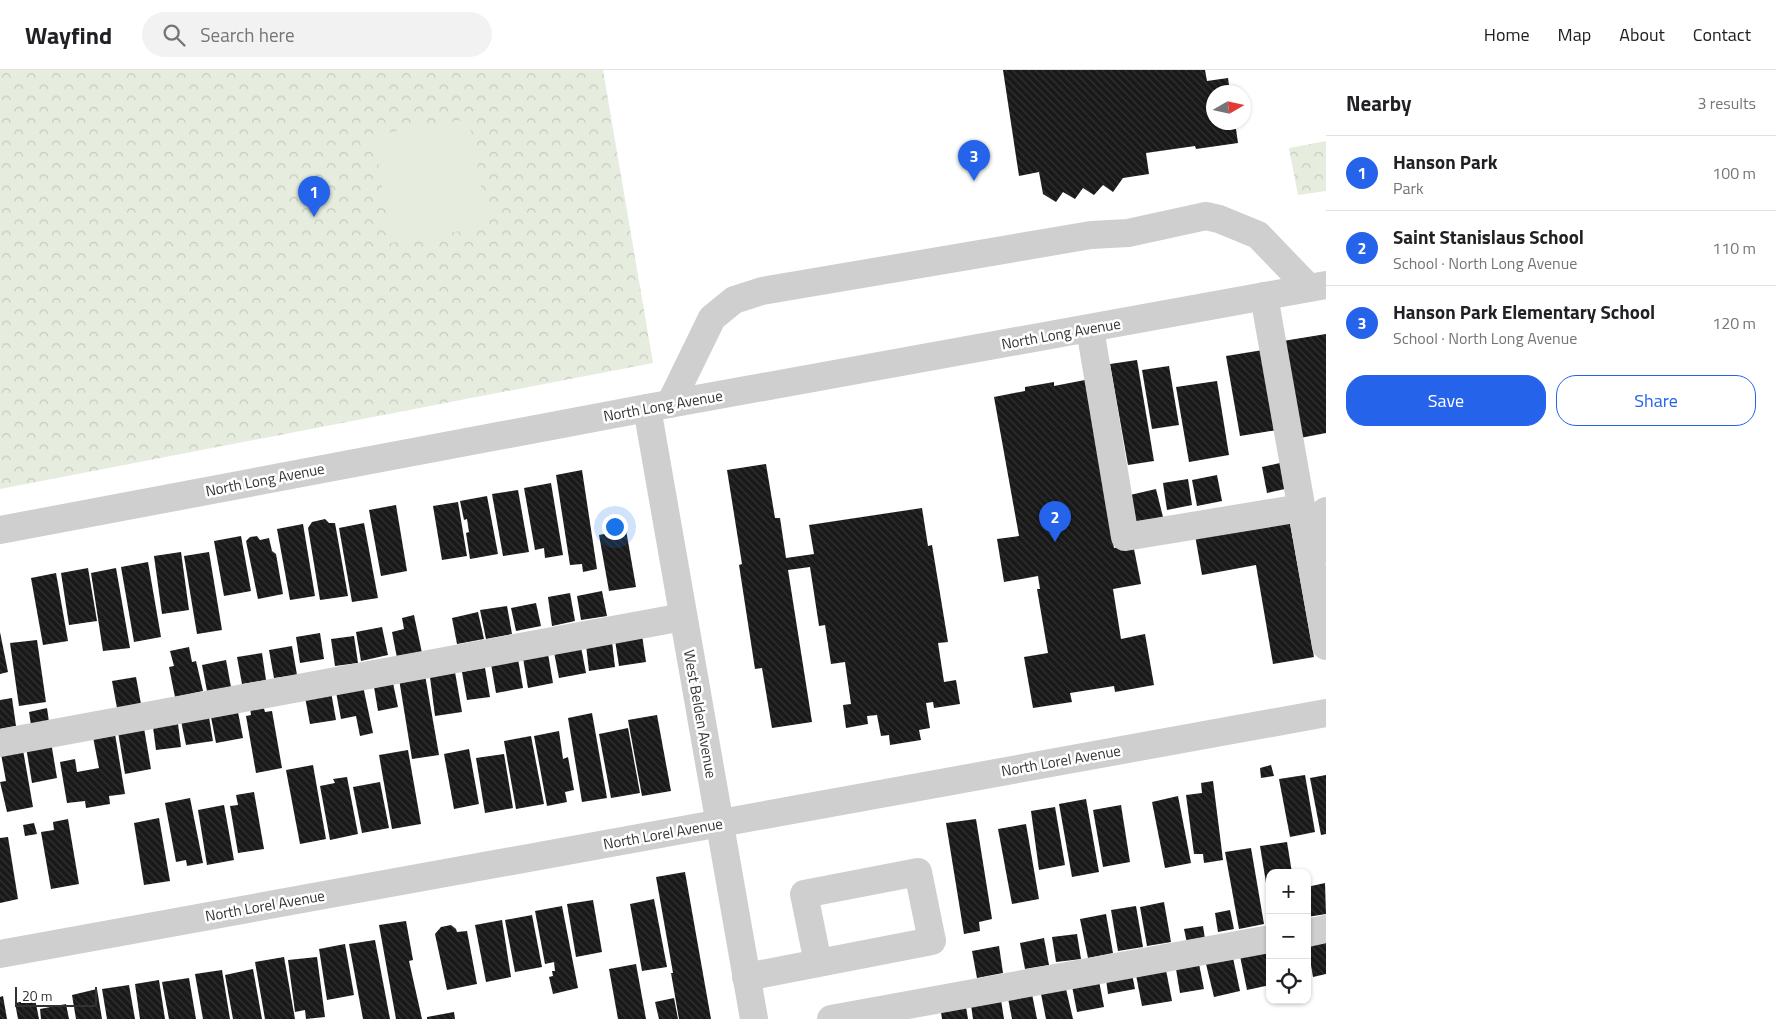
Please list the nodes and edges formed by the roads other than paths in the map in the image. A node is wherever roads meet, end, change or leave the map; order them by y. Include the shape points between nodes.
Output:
1 (1318, 286) edge
2 (1264, 296) junction
3 (1090, 329) junction
4 (659, 406) junction
5 (1314, 510) edge
6 (0, 530) edge
7 (1326, 576) edge
8 (683, 617) junction
9 (1326, 646) edge
10 (1326, 713) edge
11 (0, 742) edge
12 (719, 824) junction
13 (1326, 929) edge
14 (1311, 931) edge
15 (1266, 940) edge
16 (0, 954) edge
17 (818, 963) junction
18 (746, 977) junction
19 (754, 1019) edge
20 (831, 1019) edge

1 - 2 street, North Long Avenue
1 - 4 street via 1258,235 1206,216 1128,233 1091,235 762,291 734,300 712,318
2 - 3 street, North Long Avenue
2 - 5 street
3 - 4 street, North Long Avenue
3 - 5 street via 1125,537
4 - 6 street, North Long Avenue
4 - 8 street, West Belden Avenue
5 - 7 street
5 - 9 street
8 - 11 street
8 - 12 street, West Belden Avenue
10 - 12 street, North Lorel Avenue
12 - 16 street, North Lorel Avenue
12 - 18 street, West Belden Avenue
13 - 14 street
15 - 20 street
17 - 17 street via 932,942 918,872 804,894
17 - 18 street
18 - 19 street, West Belden Avenue

